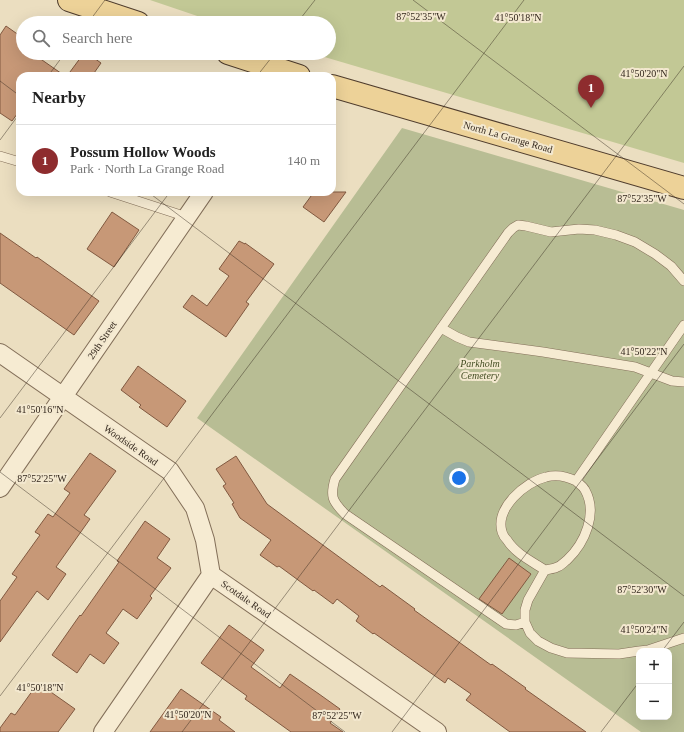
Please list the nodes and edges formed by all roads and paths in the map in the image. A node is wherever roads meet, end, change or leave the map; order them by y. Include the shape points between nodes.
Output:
1 (69, 0) edge
2 (117, 16) edge
3 (248, 60) edge
4 (282, 72) edge
5 (336, 87) edge
6 (0, 156) edge
7 (16, 161) edge
8 (684, 188) edge
9 (122, 196) edge
10 (201, 196) edge
11 (186, 217) junction
12 (684, 281) edge
13 (684, 325) edge
14 (441, 328) junction
15 (0, 353) edge
16 (651, 373) junction
17 (684, 382) edge
18 (63, 397) junction
19 (576, 481) junction
20 (0, 488) edge
21 (545, 570) junction
22 (212, 575) junction
23 (525, 622) junction
24 (684, 638) edge
25 (653, 648) edge
26 (636, 651) edge
27 (102, 732) edge
28 (437, 732) edge

1 - 2 main road
3 - 4 main road
5 - 8 main road, North La Grange Road
6 - 7 lane
9 - 11 lane
10 - 11 street, 29th Street
11 - 18 street, 29th Street
12 - 14 lane via 671,266 655,254 635,242 616,235 578,229 551,232 518,225 508,233
13 - 16 lane
14 - 16 lane via 469,342 635,367
14 - 23 lane via 336,479 332,488 333,497 345,514 506,624 516,625
15 - 18 street, Woodside Road
16 - 17 lane via 672,381
16 - 19 lane
18 - 20 street, 29th Street
18 - 22 street, Woodside Road via 170,471 195,508
19 - 21 lane via 584,489 590,507 587,529 573,554 557,568
19 - 21 lane via 558,476 535,481 523,488 504,511 502,533 508,542 515,551
21 - 23 lane via 528,600
22 - 27 street, Scotdale Road
22 - 28 street, Scotdale Road
23 - 26 lane via 530,633 538,641 567,653 620,654
24 - 25 lane

